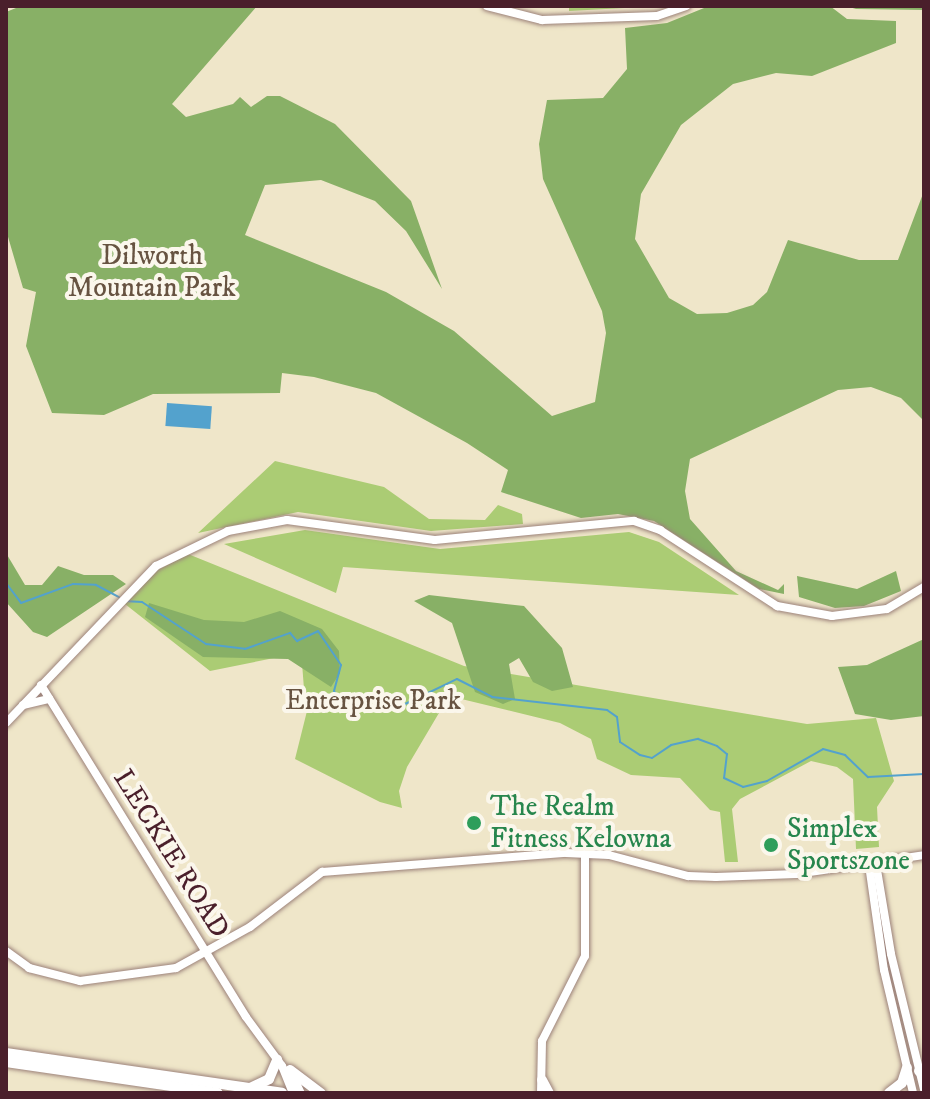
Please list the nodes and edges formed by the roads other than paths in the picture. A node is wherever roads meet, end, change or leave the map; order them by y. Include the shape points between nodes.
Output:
1 (487, 6) edge
2 (686, 6) edge
3 (924, 587) edge
4 (41, 685) junction
5 (49, 699) junction
6 (22, 706) junction
7 (6, 723) edge
8 (585, 854) junction
9 (924, 855) edge
10 (872, 865) junction
11 (6, 951) edge
12 (208, 954) junction
13 (265, 1046) junction
14 (6, 1053) edge
15 (277, 1060) junction
16 (6, 1062) edge
17 (907, 1068) junction
18 (290, 1070) junction
19 (922, 1073) edge
20 (542, 1080) junction
21 (248, 1089) junction
22 (924, 1089) edge
23 (218, 1093) edge
24 (282, 1093) edge
25 (293, 1093) edge
26 (301, 1093) edge
27 (321, 1093) edge
28 (535, 1093) edge
29 (541, 1093) edge
30 (549, 1093) edge
31 (889, 1093) edge
32 (913, 1093) edge

1 - 2 street via 542,20 657,16
3 - 4 street via 887,609 861,615 792,611 751,592 660,530 634,521 435,540 287,520 228,531 156,566
4 - 5 street, LECKIE ROAD
4 - 6 street
5 - 6 street
5 - 12 street, LECKIE ROAD
6 - 7 street
8 - 10 street via 716,877
8 - 12 street via 322,872
8 - 20 street via 585,956 542,1041
9 - 10 street
10 - 17 street
10 - 19 street
11 - 12 street via 29,968 80,981 146,975
12 - 13 street, LECKIE ROAD
13 - 15 street, LECKIE ROAD
13 - 18 street, LECKIE ROAD
14 - 21 highway
15 - 21 highway via 271,1077
15 - 25 street, LECKIE ROAD
16 - 23 highway
17 - 31 highway via 902,1083
17 - 32 street
18 - 26 street, LECKIE ROAD
18 - 27 highway
19 - 22 street
20 - 28 highway
20 - 29 street
20 - 30 highway
21 - 24 highway

